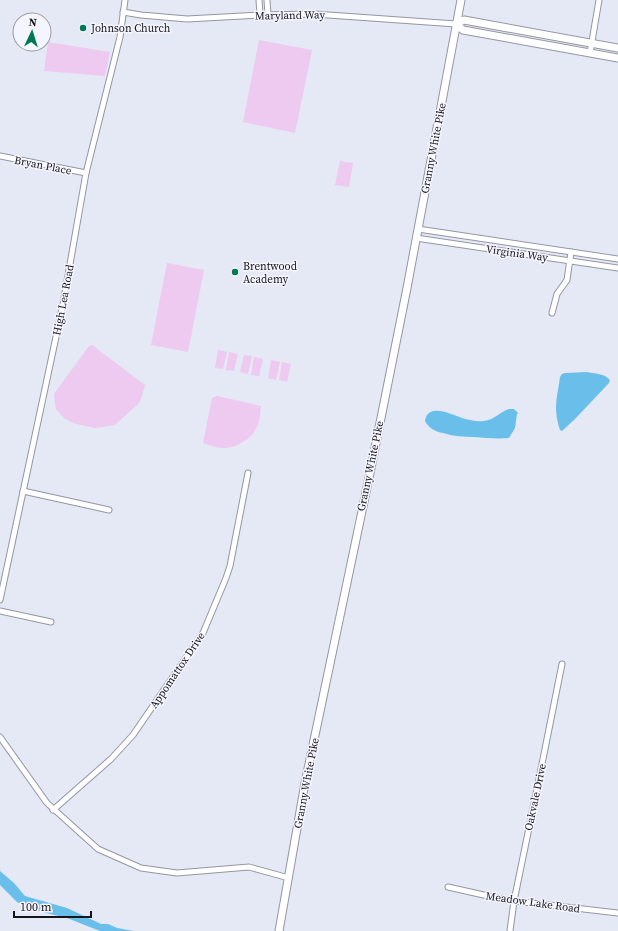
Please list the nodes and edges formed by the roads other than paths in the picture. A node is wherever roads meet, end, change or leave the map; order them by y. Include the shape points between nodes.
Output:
1 (125, 0) edge
2 (259, 0) edge
3 (267, 0) edge
4 (461, 0) edge
5 (599, 0) edge
6 (123, 12) junction
7 (260, 15) junction
8 (268, 15) junction
9 (456, 24) junction
10 (592, 43) junction
11 (618, 48) edge
12 (590, 53) junction
13 (618, 58) edge
14 (0, 156) edge
15 (86, 173) junction
16 (418, 229) junction
17 (416, 238) junction
18 (572, 252) junction
19 (618, 259) edge
20 (570, 261) junction
21 (618, 268) edge
22 (552, 313) dead end
23 (248, 473) dead end
24 (23, 491) junction
25 (109, 510) dead end
26 (0, 600) edge
27 (0, 611) edge
28 (51, 622) dead end
29 (562, 664) dead end
30 (0, 737) edge
31 (53, 810) junction
32 (289, 878) junction
33 (448, 887) dead end
34 (514, 901) junction
35 (618, 913) edge
36 (279, 931) edge
37 (510, 931) edge

1 - 6 street, High Lea Road
2 - 7 street
3 - 8 street
4 - 9 main road, Granny White Pike
5 - 10 street
6 - 7 street, Maryland Way via 187,19
6 - 15 street, High Lea Road via 120,37
7 - 8 street, Maryland Way
8 - 9 street, Maryland Way via 314,14
9 - 10 main road, Maryland Way via 464,20
9 - 12 main road, Maryland Way via 463,30
9 - 16 main road, Granny White Pike
10 - 11 main road, Maryland Way
10 - 12 street
12 - 13 main road, Maryland Way
14 - 15 street, Bryan Place
15 - 24 street, High Lea Road via 63,304
16 - 17 main road, Granny White Pike
16 - 18 street, Virginia Way
17 - 20 street, Virginia Way
17 - 32 main road, Granny White Pike via 305,783
18 - 19 street, Virginia Way
18 - 20 street
20 - 21 street, Virginia Way
20 - 22 street via 567,280 557,294
23 - 31 street, Appomattox Drive via 230,566 203,633 133,735
24 - 25 street
24 - 26 street, High Lea Road
27 - 28 street
29 - 34 street, Oakvale Drive
30 - 31 street
31 - 32 street via 98,849 141,868 177,873 249,867
32 - 36 main road, Granny White Pike
33 - 34 street, Meadow Lake Road
34 - 35 street, Meadow Lake Road
34 - 37 street, Oakvale Drive

